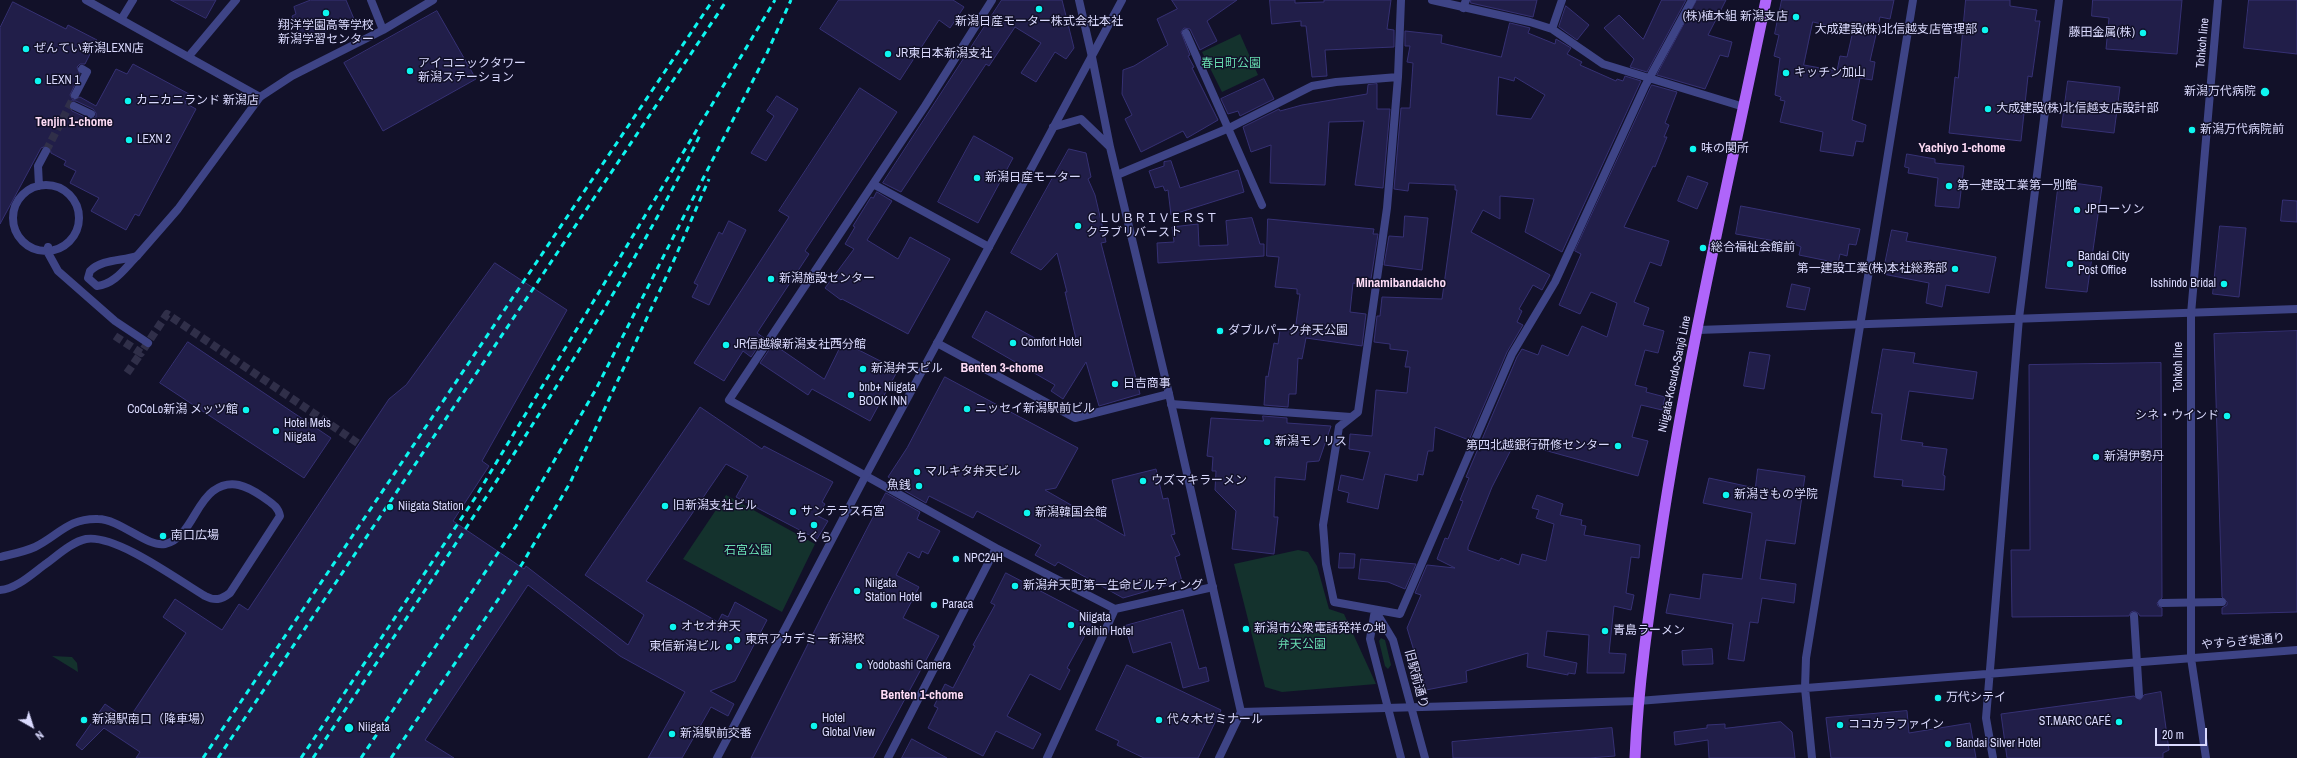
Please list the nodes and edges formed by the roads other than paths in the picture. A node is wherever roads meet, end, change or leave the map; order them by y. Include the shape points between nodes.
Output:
1 (86, 0) edge
2 (133, 0) edge
3 (236, 0) edge
4 (371, 0) edge
5 (433, 0) edge
6 (992, 0) edge
7 (1079, 0) edge
8 (1122, 0) edge
9 (1400, 0) edge
10 (1432, 0) edge
11 (1466, 0) edge
12 (1562, 0) edge
13 (1692, 0) edge
14 (1766, 0) edge
15 (1912, 0) edge
16 (2059, 0) edge
17 (2218, 0) edge
18 (1463, 8) junction
19 (122, 18) junction
20 (383, 30) junction
21 (1552, 30) junction
22 (1186, 33) dead end
23 (189, 56) junction
24 (1092, 57) junction
25 (82, 69) dead end
26 (1398, 77) junction
27 (1649, 79) junction
28 (75, 94) tunnel mouth
29 (260, 97) junction
30 (74, 106) dead end
31 (1744, 107) junction
32 (91, 114) dead end
33 (1053, 127) junction
34 (1229, 128) junction
35 (1110, 146) junction
36 (46, 151) tunnel mouth
37 (1117, 175) junction
38 (873, 184) junction
39 (39, 186) junction
40 (1262, 205) dead end
41 (989, 247) junction
42 (47, 249) junction
43 (137, 256) junction
44 (2297, 309) edge
45 (2190, 314) junction
46 (2019, 318) junction
47 (1859, 326) junction
48 (1698, 330) junction
49 (148, 343) dead end
50 (937, 343) junction
51 (1169, 394) junction
52 (1171, 404) junction
53 (1351, 417) junction
54 (866, 475) junction
55 (996, 548) junction
56 (0, 557) edge
57 (1213, 587) junction
58 (0, 590) edge
59 (2222, 602) dead end
60 (2162, 603) dead end
61 (1115, 609) junction
62 (1375, 610) junction
63 (2134, 616) dead end
64 (2297, 650) edge
65 (2191, 658) junction
66 (1989, 674) junction
67 (1805, 688) junction
68 (2139, 695) dead end
69 (1638, 701) junction
70 (1411, 707) junction
71 (1386, 708) junction
72 (1241, 712) junction
73 (717, 758) edge
74 (888, 758) edge
75 (1047, 758) edge
76 (1220, 758) edge
77 (1401, 758) edge
78 (1426, 758) edge
79 (1635, 758) edge
80 (1812, 758) edge
81 (1993, 758) edge
82 (2206, 758) edge

1 - 19 street
2 - 19 street
3 - 23 street
4 - 20 street
5 - 20 street
6 - 38 street
7 - 24 street
8 - 24 street
9 - 26 street
10 - 18 street
11 - 18 street
12 - 21 street
13 - 27 street
14 - 31 main road, Niigata-Kosudo-Sanjō Line
15 - 47 street
16 - 46 street
17 - 45 street, Tohkoh line
18 - 21 street via 1530,22
19 - 23 street
20 - 29 street via 292,76
21 - 27 street via 1603,64
22 - 34 street
23 - 29 street
24 - 33 street
24 - 35 street
25 - 28 street via 87,72
26 - 34 street via 1312,86
26 - 53 street via 1386,208 1358,412
27 - 31 street
27 - 62 street via 1555,282 1512,354 1400,614
29 - 43 street via 178,209
30 - 32 street
31 - 48 main road, Niigata-Kosudo-Sanjō Line
33 - 35 street via 1081,119
33 - 41 street
34 - 37 street
34 - 40 street
35 - 37 street
36 - 39 street via 38,166
37 - 51 street
38 - 41 street
38 - 54 street via 729,400
39 - 42 street via 22,195 17,202 13,221 19,238 26,245 34,249
39 - 42 street via 57,187 66,191 77,206 79,215 77,229 70,241 62,247
41 - 50 street
42 - 49 street via 58,271 115,321
43 - 43 street via 120,275 105,285 97,286 88,278 90,271 100,263
44 - 45 street
45 - 46 street
45 - 65 street, Tohkoh line
46 - 47 street
46 - 66 street
47 - 48 street
47 - 67 street via 1806,658
48 - 69 main road, Niigata-Kosudo-Sanjō Line via 1674,447
50 - 51 street via 1075,418
50 - 54 street
51 - 52 street
52 - 53 street
52 - 57 street
53 - 62 street via 1339,427 1323,525 1326,564 1334,602
54 - 55 street
54 - 73 street
55 - 61 street
55 - 74 street
56 - 58 street via 36,546 65,526 81,520 110,521 155,544 170,543 181,534 205,497 228,484 247,486 276,506 280,516 230,593 223,598 212,599 205,596 121,546 98,538 74,543 21,581
57 - 61 street
57 - 72 street
59 - 60 street
61 - 75 street
62 - 70 street, 旧駅前通り via 1393,640
62 - 71 street via 1370,640
63 - 68 street
64 - 65 street, やすらぎ堤通り
65 - 66 street, やすらぎ堤通り
65 - 82 street, Tohkoh line
66 - 67 street, やすらぎ堤通り
66 - 81 street via 1986,718
67 - 69 street, やすらぎ堤通り
67 - 80 street
69 - 70 street, やすらぎ堤通り
69 - 79 main road, Niigata-Kosudo-Sanjō Line
70 - 71 street, やすらぎ堤通り
70 - 78 street, 旧駅前通り
71 - 72 street, やすらぎ堤通り
71 - 77 street
72 - 76 street

